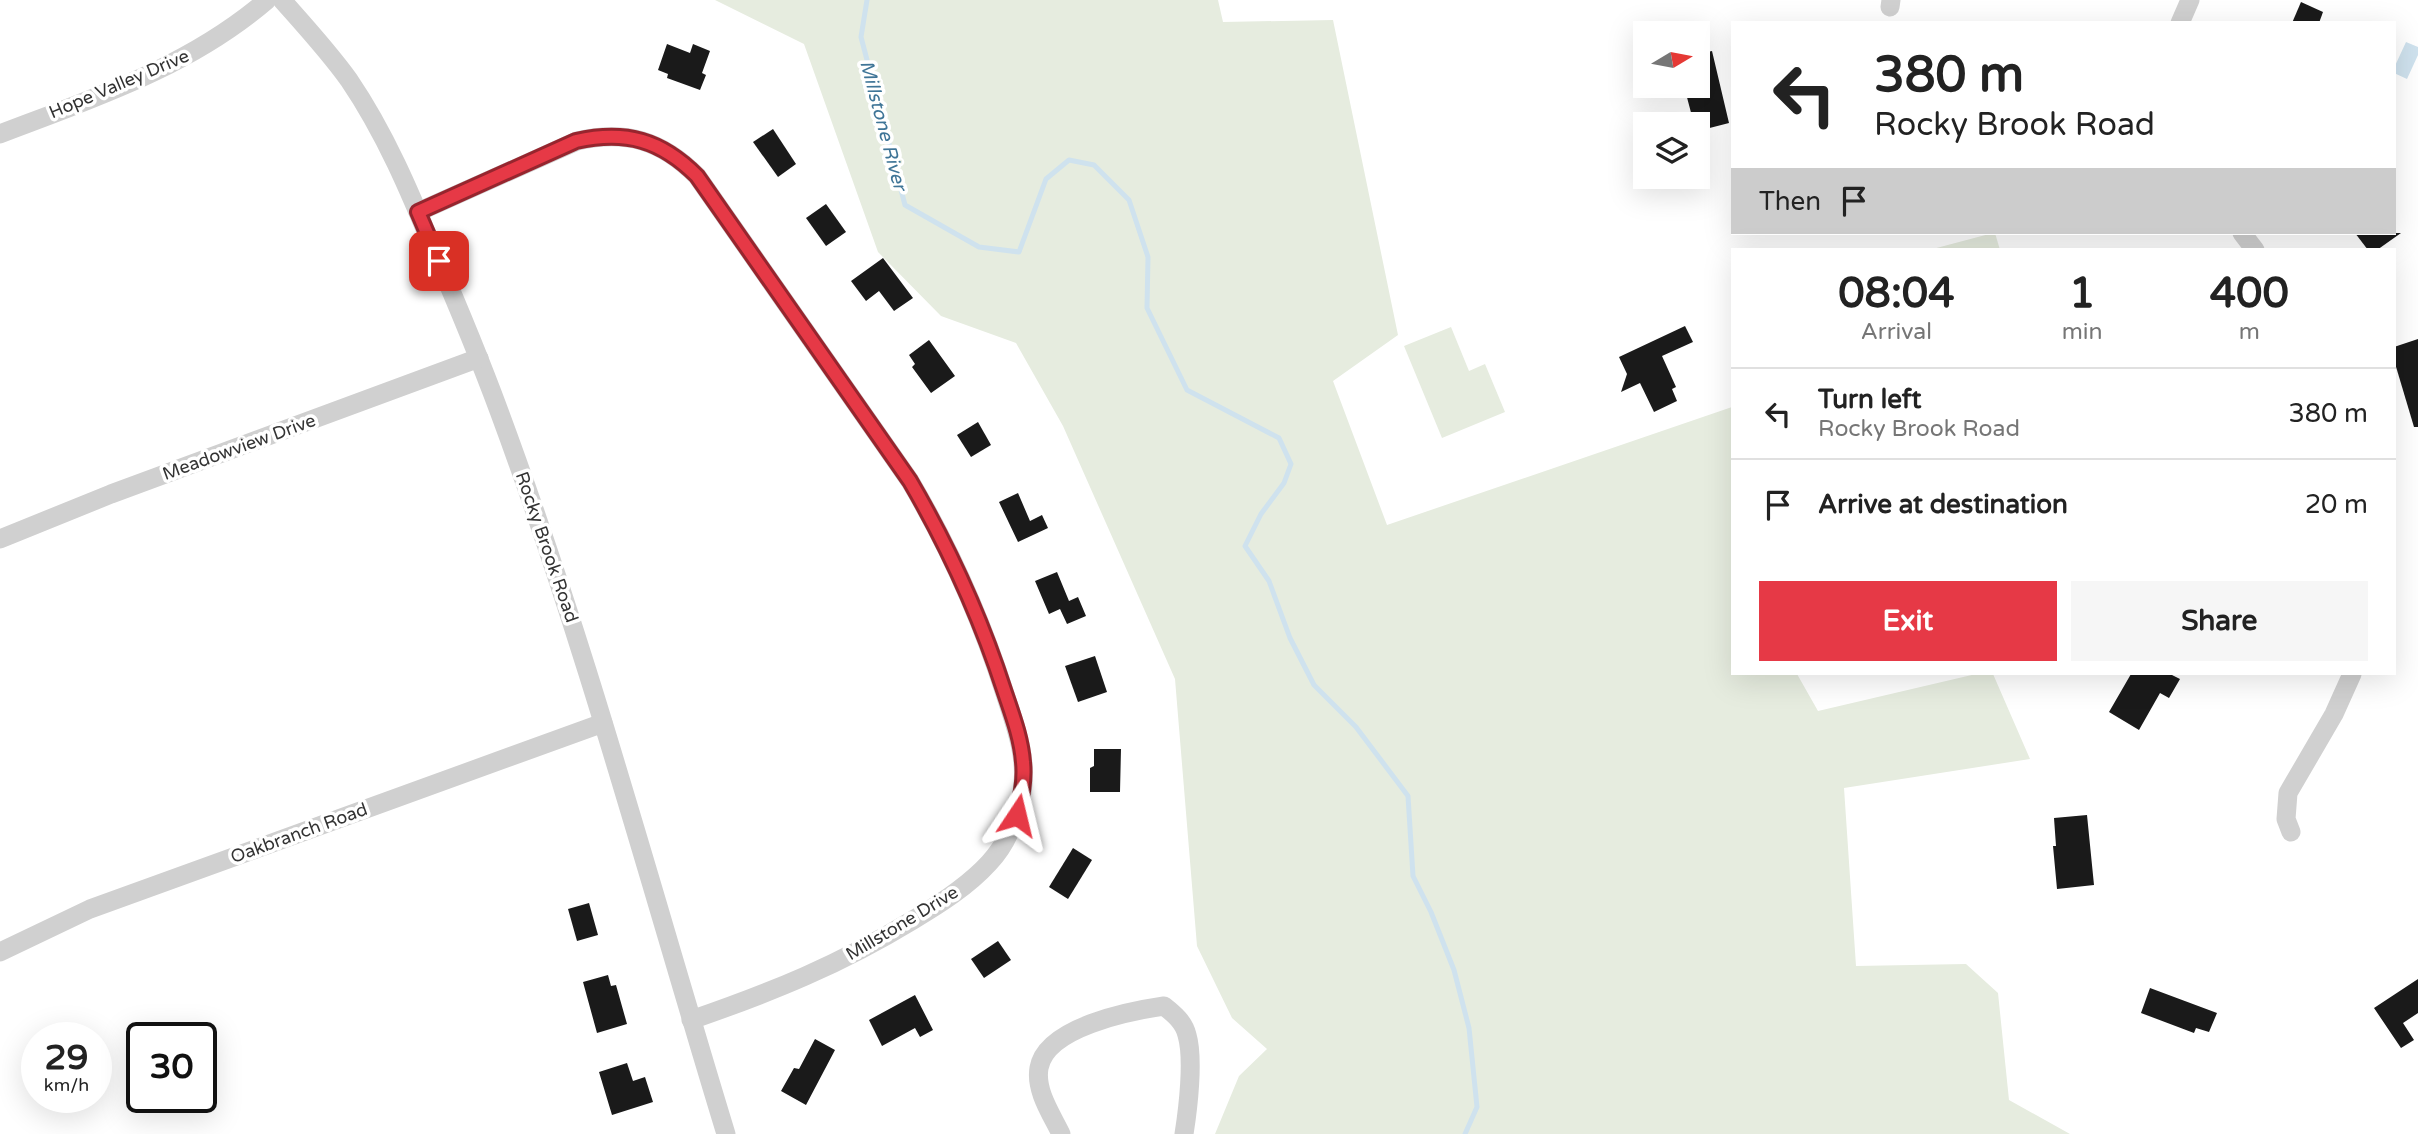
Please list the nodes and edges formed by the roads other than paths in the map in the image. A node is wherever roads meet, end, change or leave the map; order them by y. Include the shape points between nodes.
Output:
1 (267, 0) edge
2 (282, 0) edge
3 (2190, 0) edge
4 (2181, 21) edge
5 (0, 134) edge
6 (418, 212) junction
7 (479, 358) junction
8 (0, 539) edge
9 (2352, 675) edge
10 (603, 723) junction
11 (2291, 832) dead end
12 (0, 952) edge
13 (691, 1020) junction
14 (726, 1134) edge
15 (1061, 1134) edge
16 (1184, 1134) edge

1 - 5 street, Hope Valley Drive via 200,49 153,74
2 - 6 street, Rocky Brook Road via 319,41 376,123
3 - 4 street
6 - 7 street, Rocky Brook Road
6 - 13 street, Millstone Drive via 576,141 597,136 639,139 682,161 697,176 910,481 944,541 989,643 1024,765 1017,815 991,862 928,912 877,942 825,969
7 - 8 street, Meadowview Drive
7 - 10 street, Rocky Brook Road via 528,487
9 - 11 street via 2288,793 2286,819
10 - 12 street, Oakbranch Road via 90,909
10 - 13 street, Rocky Brook Road
13 - 14 street, Rocky Brook Road
15 - 16 street via 1040,1087 1039,1068 1046,1053 1063,1038 1111,1017 1164,1006 1178,1016 1187,1034 1189,1085

